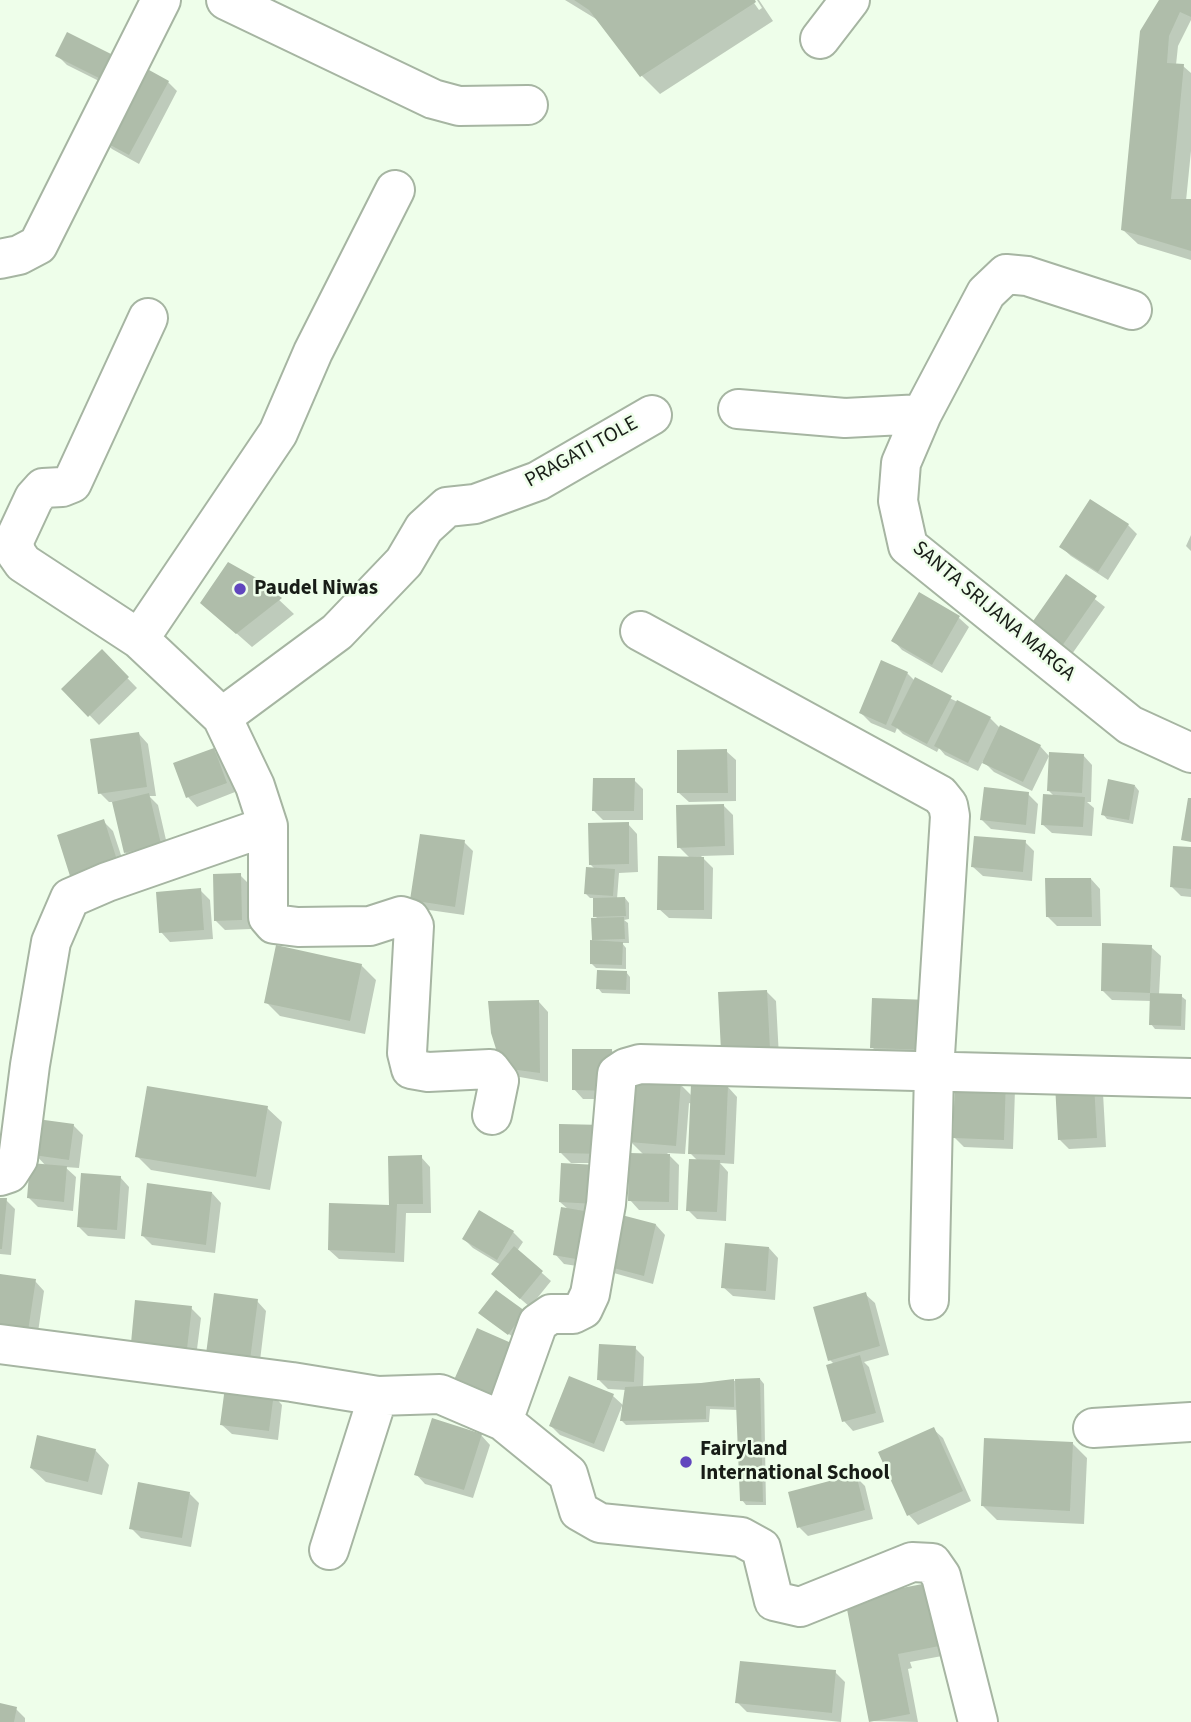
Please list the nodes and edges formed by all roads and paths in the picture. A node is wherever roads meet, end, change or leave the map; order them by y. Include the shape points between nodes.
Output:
1 (161, 0) edge
2 (226, 0) edge
3 (850, 0) edge
4 (820, 39) dead end
5 (528, 105) dead end
6 (396, 190) dead end
7 (0, 259) edge
8 (1132, 310) dead end
9 (148, 318) dead end
10 (738, 409) dead end
11 (922, 414) junction
12 (652, 415) dead end
13 (640, 631) dead end
14 (139, 639) junction
15 (222, 717) junction
16 (1191, 753) edge
17 (268, 826) junction
18 (934, 1071) junction
19 (1191, 1078) edge
20 (492, 1115) dead end
21 (0, 1176) edge
22 (929, 1300) dead end
23 (0, 1344) edge
24 (378, 1396) junction
25 (503, 1420) junction
26 (1191, 1422) edge
27 (1093, 1428) dead end
28 (329, 1550) dead end
29 (978, 1722) edge

1 - 7 street via 38,245
2 - 5 street via 433,99 459,106
3 - 4 street
6 - 14 street via 313,352 278,433
8 - 11 street, SANTA SRIJANA MARGA via 1027,276 1006,274 986,293
9 - 14 street via 72,483 43,488 14,541 23,563
10 - 11 street via 845,418
11 - 16 street, SANTA SRIJANA MARGA via 901,463 898,501 908,546 1130,725
12 - 15 street, PRAGATI TOLE via 538,481 475,504 447,507 424,528 404,562 337,632
13 - 18 street via 940,795 948,805
14 - 15 street
15 - 17 street via 255,786
17 - 20 street via 268,917 274,924 298,927 370,926 401,916 410,919 414,926 407,1054 411,1069 490,1069 499,1081
17 - 21 street via 70,898 51,942 18,1159 9,1173
18 - 19 street
18 - 22 street
18 - 25 street via 640,1064 617,1074 606,1204 590,1294 583,1309 551,1314 538,1323
23 - 24 street
24 - 25 street via 440,1394
24 - 28 street
25 - 29 street via 568,1474 579,1511 600,1523 741,1537 761,1548 774,1601 800,1607 912,1562 932,1563 941,1576
26 - 27 street

